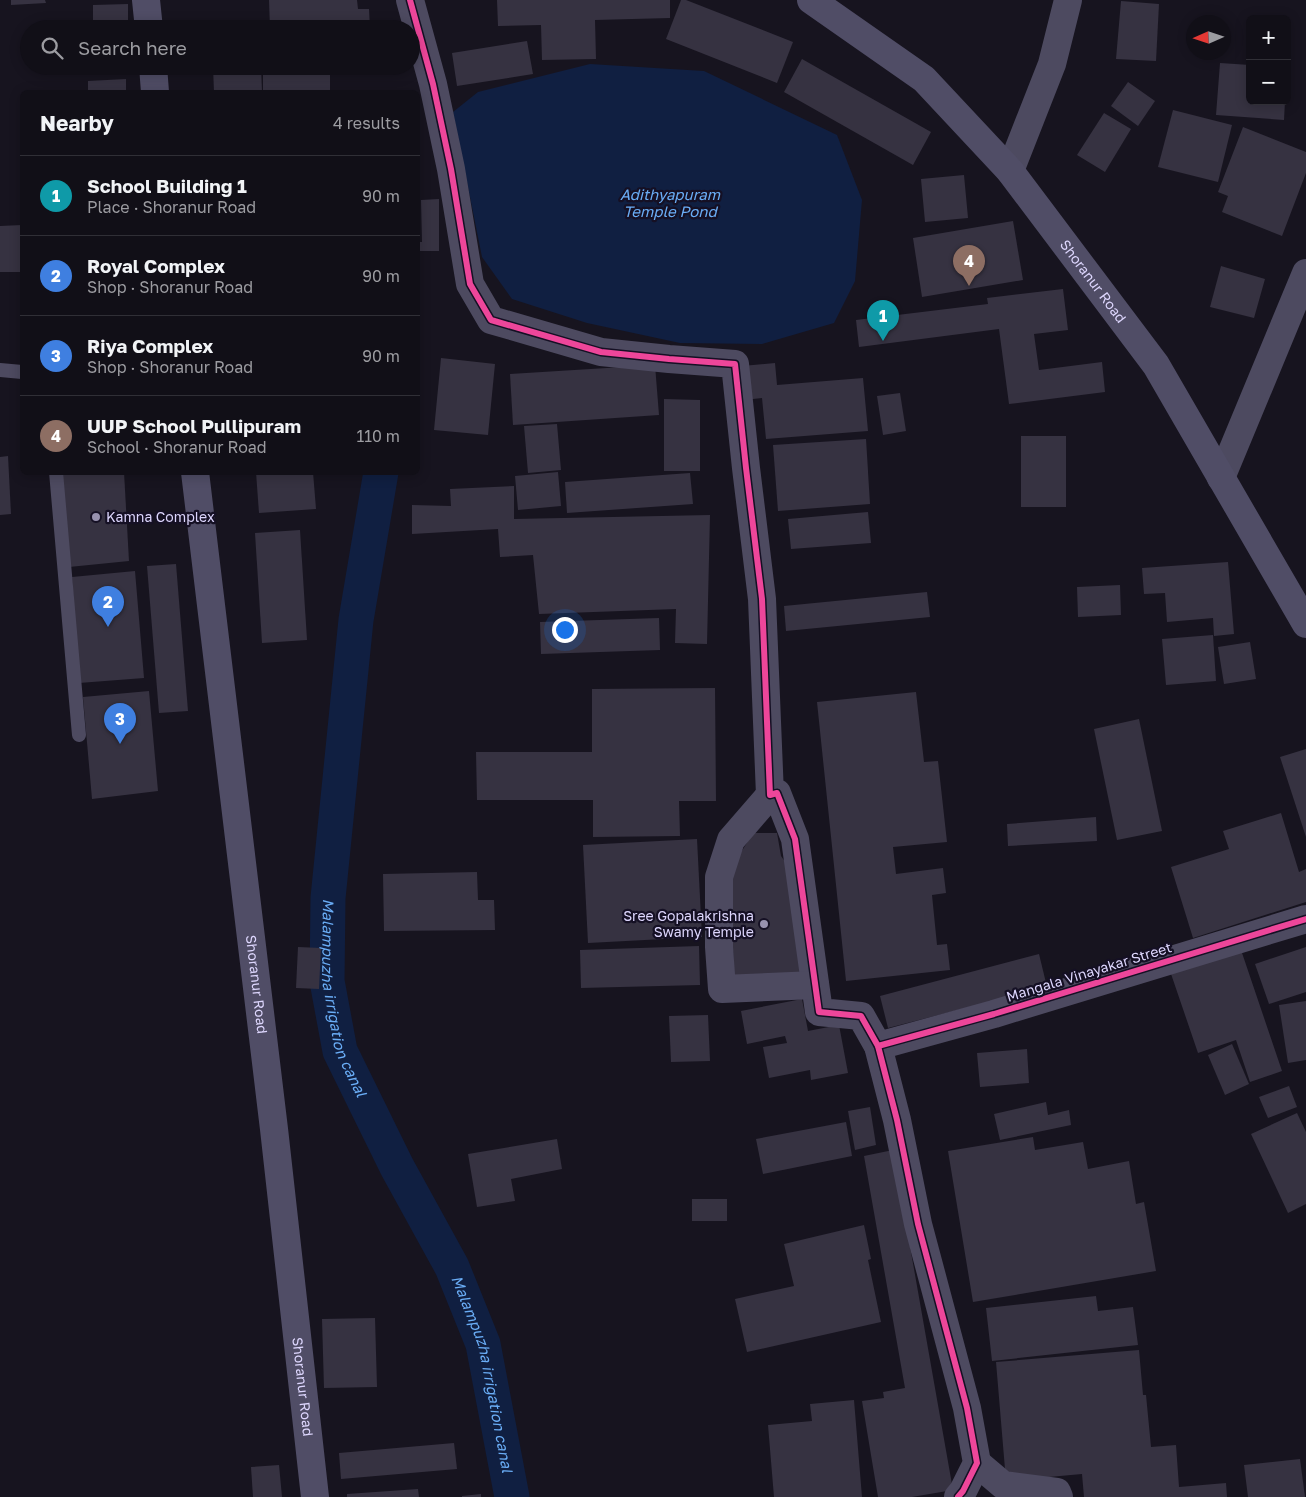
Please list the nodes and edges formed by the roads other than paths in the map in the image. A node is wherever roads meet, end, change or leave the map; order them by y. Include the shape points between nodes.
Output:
1 (146, 0) edge
2 (410, 0) edge
3 (811, 0) edge
4 (1068, 0) edge
5 (148, 20) edge
6 (415, 20) edge
7 (420, 37) edge
8 (154, 75) edge
9 (155, 90) edge
10 (1010, 171) junction
11 (1306, 273) edge
12 (0, 370) edge
13 (20, 372) edge
14 (56, 475) edge
15 (195, 475) edge
16 (1221, 478) junction
17 (1306, 624) edge
18 (79, 735) dead end
19 (770, 795) junction
20 (1306, 919) edge
21 (815, 985) junction
22 (878, 1046) junction
23 (977, 1464) junction
24 (316, 1497) edge
25 (958, 1497) edge
26 (1059, 1497) edge

1 - 5 main road
2 - 6 street
3 - 10 main road, Shoranur Road via 924,79
4 - 10 street via 1052,64
7 - 19 street via 451,169 470,284 491,320 601,352 735,364 762,599
8 - 9 main road
10 - 16 main road, Shoranur Road via 1156,365
11 - 16 street
12 - 13 lane
14 - 18 lane
15 - 24 main road, Shoranur Road
16 - 17 main road, Shoranur Road
19 - 21 street via 776,793 796,839
19 - 21 street via 730,840 719,877 722,989
20 - 22 street, Mangala Vinayakar Street
21 - 22 street via 819,1012 861,1016
22 - 23 street via 918,1224 967,1408
23 - 25 street
23 - 26 street via 1003,1485 1057,1492

